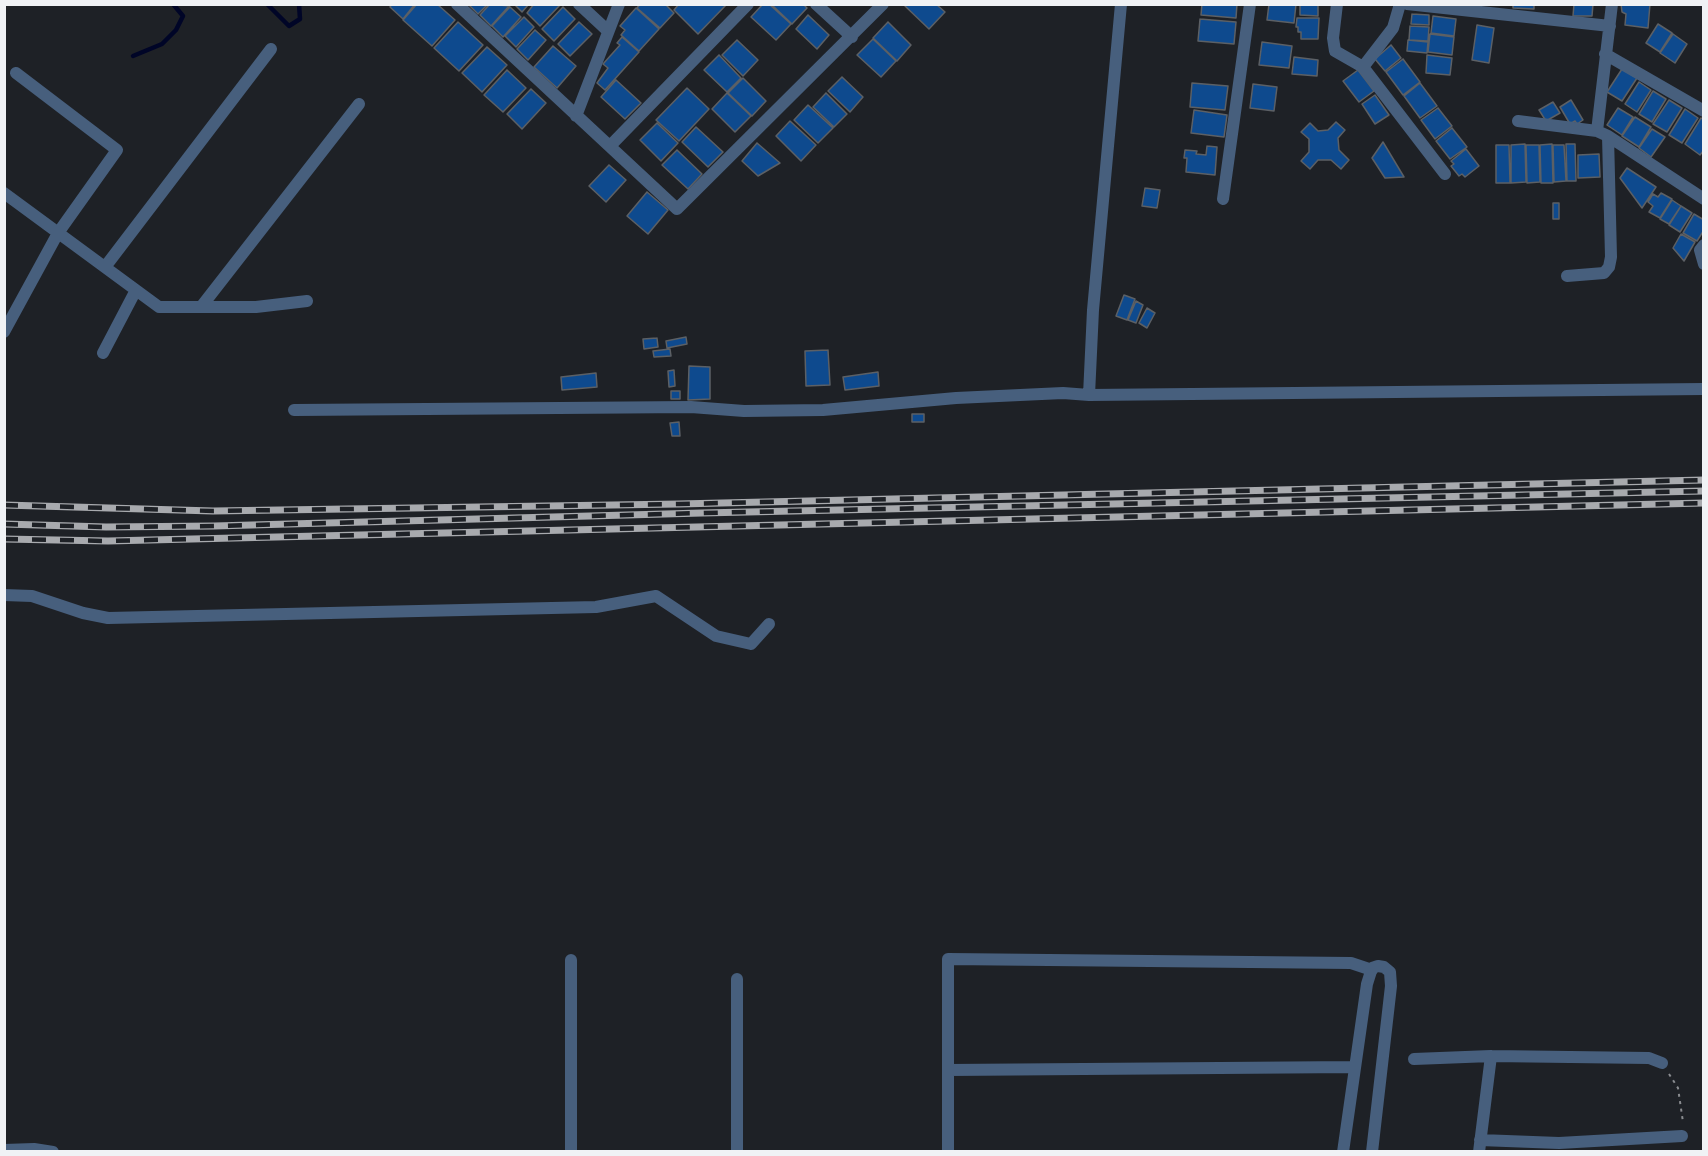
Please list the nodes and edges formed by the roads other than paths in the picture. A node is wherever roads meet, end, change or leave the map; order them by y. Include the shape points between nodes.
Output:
1 (457, 4) edge
2 (579, 4) edge
3 (619, 4) edge
4 (748, 4) edge
5 (816, 4) edge
6 (883, 4) edge
7 (1121, 4) edge
8 (1250, 4) edge
9 (1337, 4) edge
10 (1400, 4) edge
11 (1407, 4) edge
12 (1612, 4) edge
13 (1610, 26) junction
14 (608, 31) junction
15 (852, 37) junction
16 (272, 49) dead end
17 (1605, 54) junction
18 (1363, 67) junction
19 (16, 73) dead end
20 (359, 104) dead end
21 (1704, 111) edge
22 (576, 116) junction
23 (1518, 121) dead end
24 (1602, 134) junction
25 (610, 146) junction
26 (1445, 174) dead end
27 (4, 193) edge
28 (1704, 199) edge
29 (1223, 200) dead end
30 (58, 233) junction
31 (1704, 245) edge
32 (1704, 264) edge
33 (105, 267) junction
34 (1567, 276) dead end
35 (136, 290) junction
36 (307, 301) dead end
37 (201, 307) junction
38 (4, 332) edge
39 (103, 353) dead end
40 (1704, 389) edge
41 (1089, 395) junction
42 (294, 410) dead end
43 (4, 595) edge
44 (769, 624) dead end
45 (571, 960) dead end
46 (1372, 970) junction
47 (737, 979) dead end
48 (1491, 1056) junction
49 (1414, 1059) dead end
50 (1662, 1063) road end
51 (1355, 1066) junction
52 (948, 1070) junction
53 (1682, 1136) road end
54 (1480, 1146) edge
55 (1559, 1147) edge
56 (4, 1150) edge
57 (53, 1152) edge
58 (571, 1152) edge
59 (737, 1152) edge
60 (948, 1152) edge
61 (1343, 1152) edge
62 (1372, 1152) edge

1 - 22 street
2 - 14 street
3 - 14 street
4 - 25 street
5 - 15 street
6 - 15 street
7 - 41 street
8 - 29 street
9 - 18 street via 1335,51
10 - 18 street via 1393,28
11 - 13 street
12 - 13 street
13 - 17 street
14 - 22 street
15 - 25 street via 677,209
16 - 33 street
17 - 21 street
17 - 24 street
18 - 26 street
19 - 30 street via 117,150
20 - 37 street
22 - 25 street
23 - 24 street
24 - 28 street
24 - 34 street via 1609,267 1604,273
27 - 30 street
30 - 33 street
30 - 38 street
31 - 32 street via 1700,250
33 - 35 street
35 - 37 street via 159,307
35 - 39 street
36 - 37 street via 256,307
40 - 41 street
41 - 42 street via 956,398 823,410
43 - 44 street via 32,597 108,618 597,607 656,596 716,636 751,644
45 - 58 street
46 - 51 street
46 - 52 street via 1351,963 948,959
46 - 62 street via 1384,967 1391,986
47 - 59 street
48 - 49 street
48 - 50 street via 1649,1058
48 - 54 street
51 - 52 street
51 - 61 street
52 - 60 street
53 - 55 street
54 - 55 street
56 - 57 street

